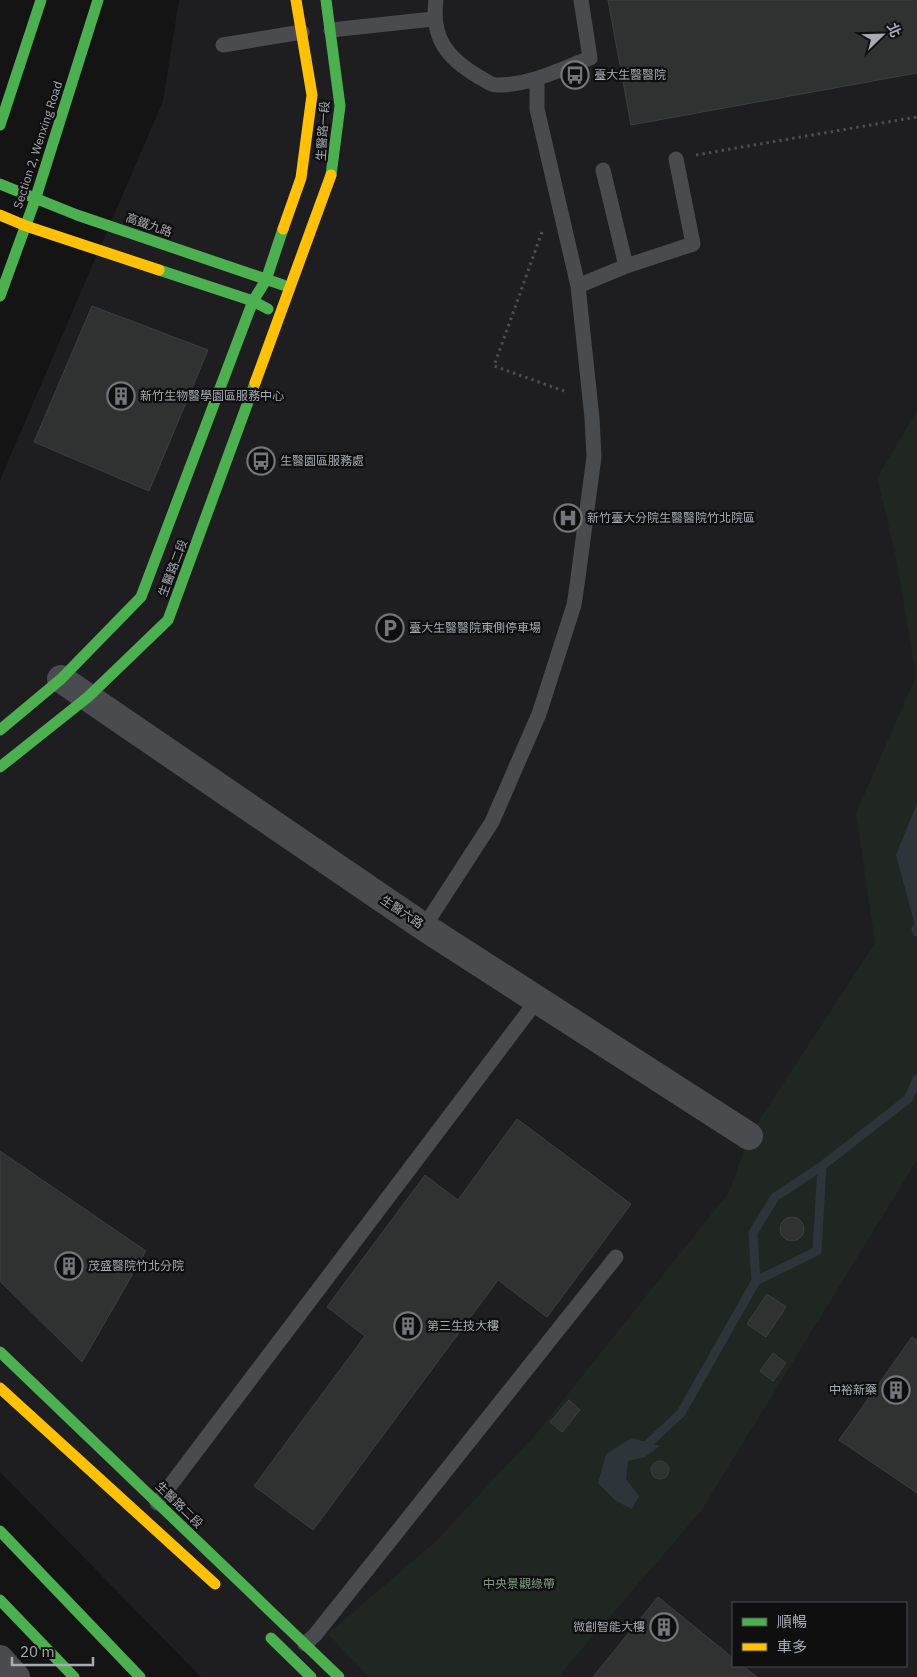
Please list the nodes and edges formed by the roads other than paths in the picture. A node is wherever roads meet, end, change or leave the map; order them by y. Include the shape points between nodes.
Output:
1 (41, 0) edge
2 (98, 0) edge
3 (296, 0) edge
4 (326, 0) edge
5 (436, 0) edge
6 (581, 0) edge
7 (433, 18) junction
8 (331, 30) junction
9 (302, 32) junction
10 (223, 45) dead end
11 (537, 79) junction
12 (0, 125) edge
13 (676, 159) road end
14 (603, 170) dead end
15 (0, 184) edge
16 (35, 200) junction
17 (0, 215) edge
18 (26, 226) junction
19 (626, 266) junction
20 (266, 280) junction
21 (578, 286) junction
22 (292, 288) junction
23 (0, 296) edge
24 (253, 301) junction
25 (281, 316) junction
26 (61, 679) junction
27 (88, 697) junction
28 (0, 730) edge
29 (0, 767) edge
30 (424, 927) junction
31 (538, 999) junction
32 (749, 1136) dead end
33 (616, 1257) dead end
34 (0, 1352) edge
35 (0, 1388) edge
36 (157, 1503) junction
37 (0, 1531) edge
38 (220, 1588) dead end
39 (0, 1600) edge
40 (262, 1629) dead end
41 (305, 1644) junction
42 (0, 1659) edge
43 (16, 1677) edge
44 (74, 1677) edge
45 (140, 1677) edge
46 (311, 1677) edge
47 (340, 1677) edge

1 - 12 street
2 - 16 street, Section 2, Wenxing Road
3 - 9 street, 生醫路一段
4 - 8 street, 生醫路一段
5 - 7 lane
6 - 11 lane via 590,58
7 - 8 lane
7 - 11 lane via 445,50 469,71 494,86
8 - 22 street, 生醫路一段 via 340,106 334,168
9 - 10 lane
9 - 20 street, 生醫路一段 via 312,95 301,178
11 - 21 lane via 537,109
13 - 19 lane via 693,244
14 - 19 lane
15 - 16 street, 高鐵九路
16 - 18 street, Section 2, Wenxing Road
16 - 20 street, 高鐵九路
17 - 18 street
18 - 23 street, Section 2, Wenxing Road
18 - 24 street
19 - 21 lane
20 - 22 street, 高鐵九路
20 - 24 street, 生醫路二段
21 - 30 lane via 594,458 574,605 539,714 492,822
22 - 25 street, 生醫路一段
24 - 25 street
24 - 26 street, 生醫路二段 via 141,597
25 - 27 street, 生醫路二段 via 168,620
26 - 27 street, 生醫六路
26 - 28 street, 生醫路二段
27 - 29 street, 生醫路二段
27 - 30 street, 生醫六路
30 - 31 street, 生醫六路
31 - 32 street, 生醫六路
31 - 36 lane
33 - 41 lane
34 - 36 street, 生醫路二段
35 - 38 street
36 - 41 street, 生醫路二段
37 - 45 street
39 - 44 street
40 - 46 street
41 - 47 street, 生醫路二段
42 - 43 street

